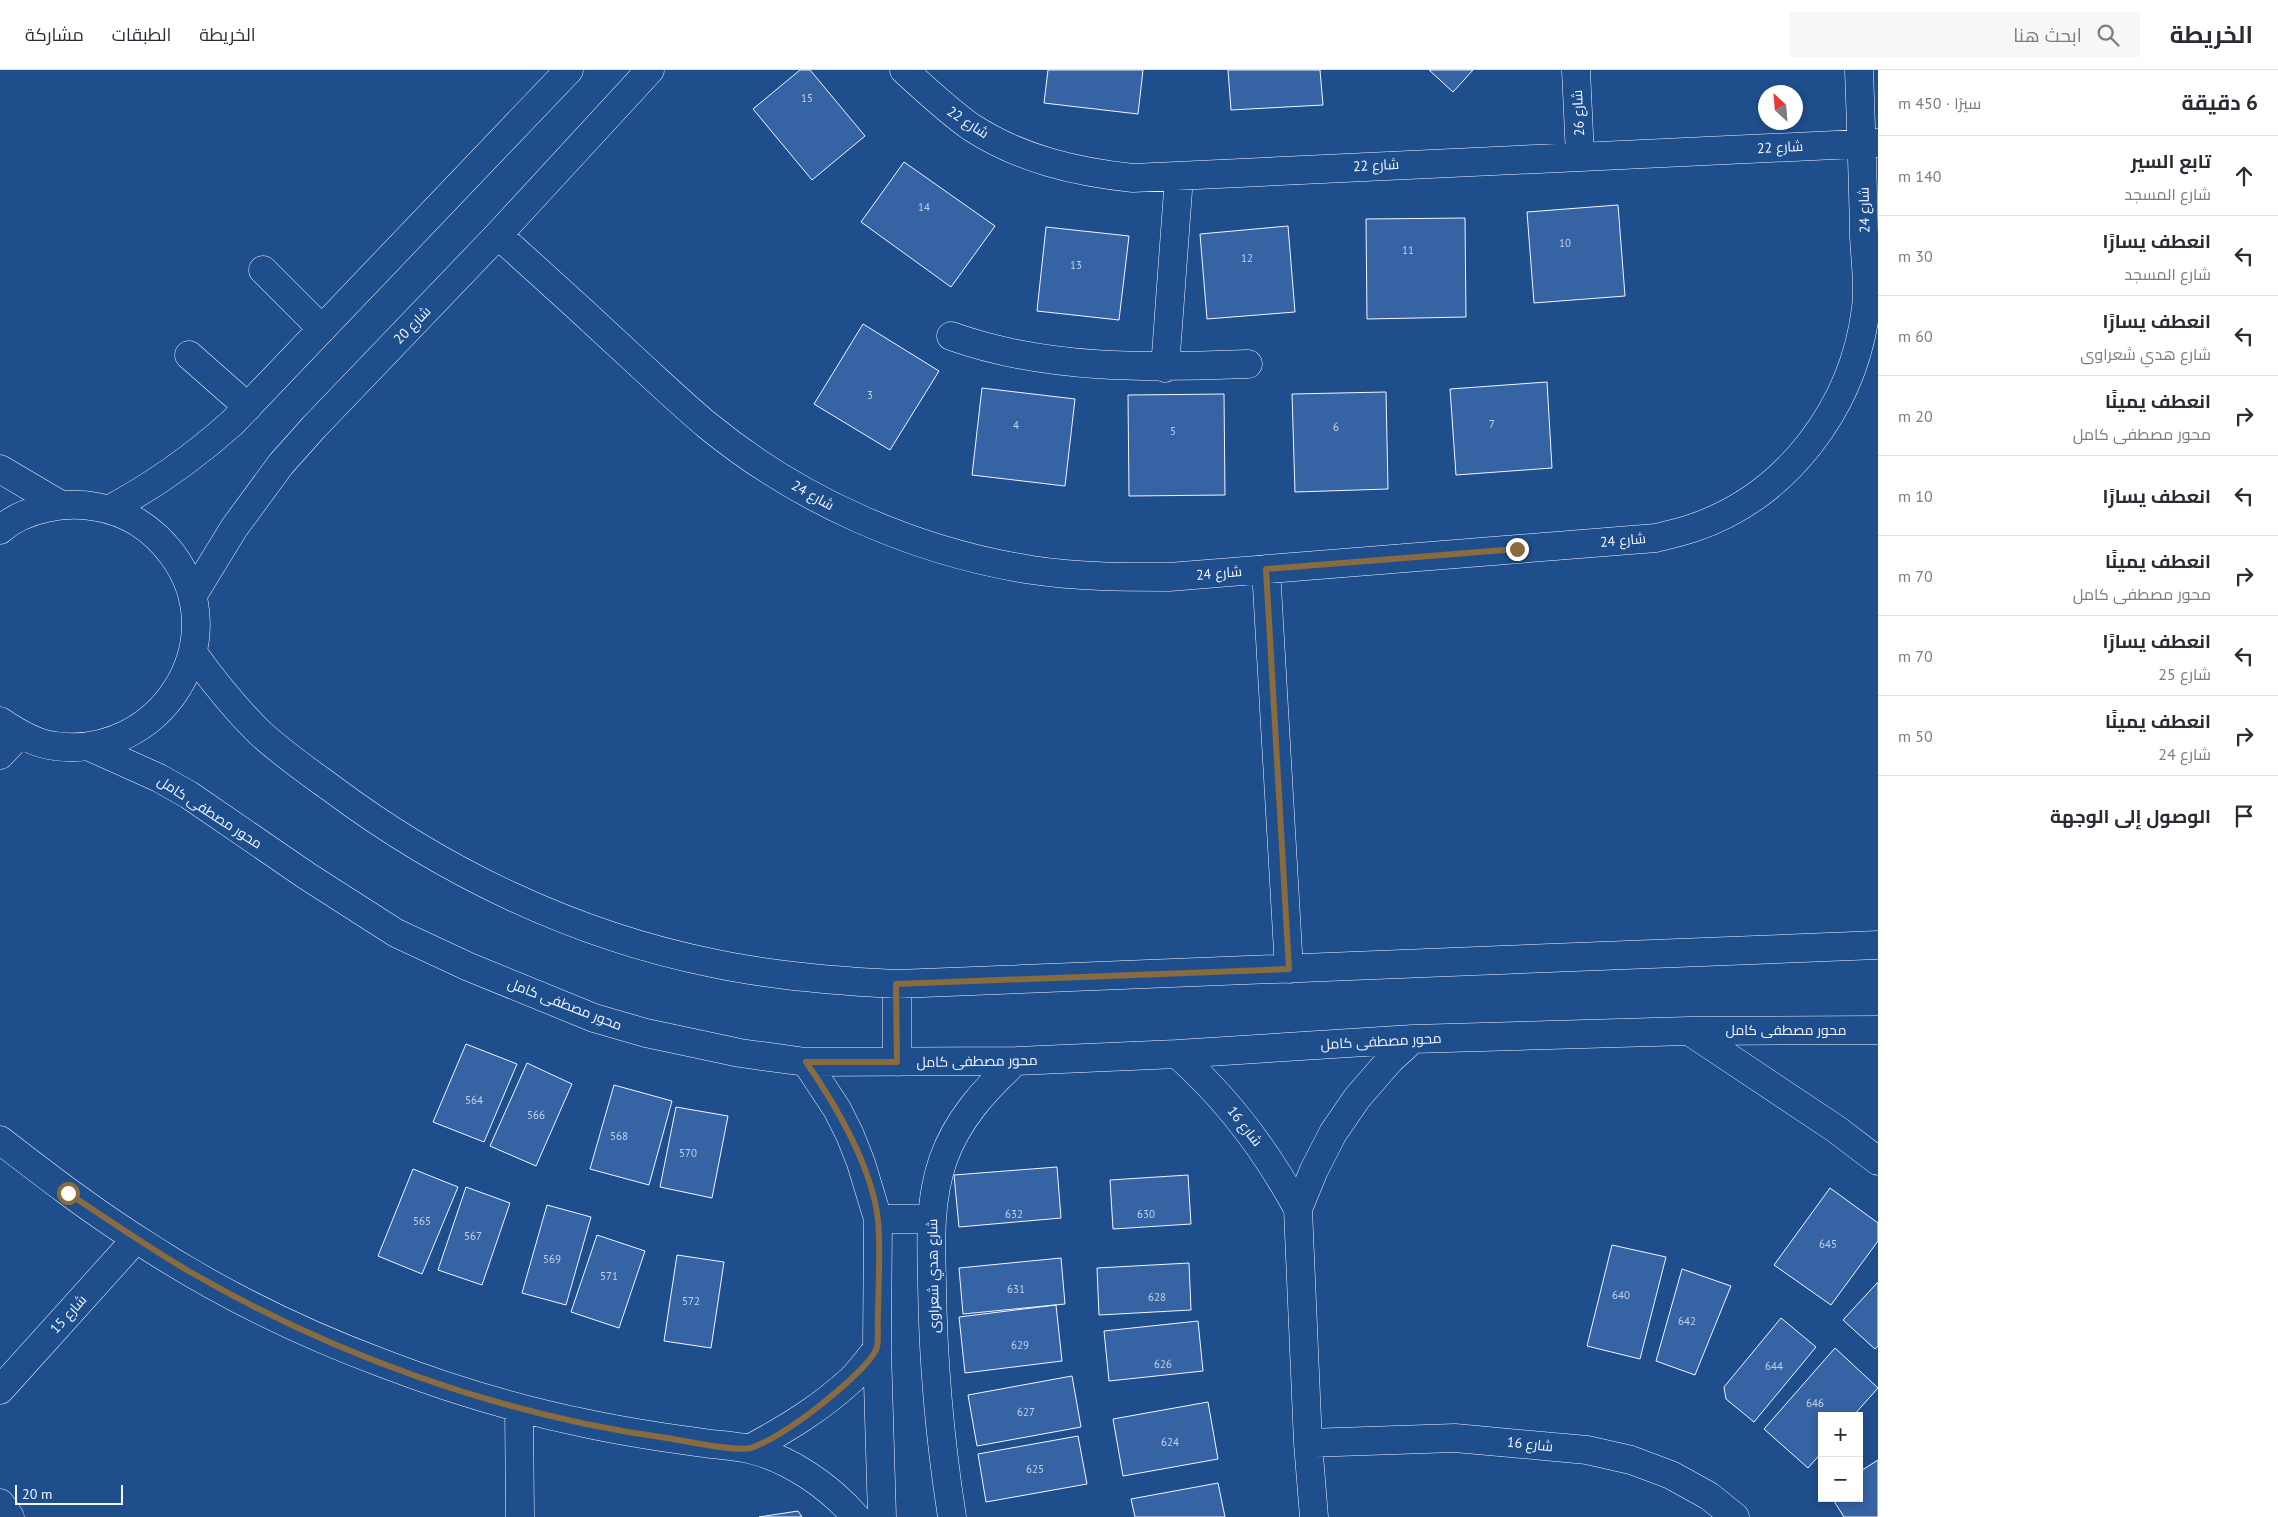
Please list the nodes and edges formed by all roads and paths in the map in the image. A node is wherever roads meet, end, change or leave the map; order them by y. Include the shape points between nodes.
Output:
1 (569, 70) edge
2 (650, 70) edge
3 (904, 70) edge
4 (1576, 70) edge
5 (1859, 70) edge
6 (1870, 143) edge
7 (1580, 156) junction
8 (1179, 178) junction
9 (498, 235) junction
10 (263, 270) dead end
11 (322, 329) junction
12 (951, 336) dead end
13 (189, 355) dead end
14 (1248, 364) dead end
15 (1165, 368) junction
16 (248, 407) junction
17 (0, 469) edge
18 (61, 506) junction
19 (110, 509) junction
20 (0, 530) edge
21 (1266, 569) junction
22 (193, 596) junction
23 (193, 654) junction
24 (9, 728) edge
25 (90, 747) junction
26 (0, 755) edge
27 (1878, 944) edge
28 (1289, 969) junction
29 (896, 984) junction
30 (1878, 1030) edge
31 (1689, 1031) junction
32 (1413, 1039) junction
33 (1177, 1054) junction
34 (1016, 1061) junction
35 (806, 1062) junction
36 (897, 1062) junction
37 (0, 1140) edge
38 (1878, 1162) edge
39 (1298, 1210) junction
40 (878, 1219) junction
41 (931, 1219) junction
42 (136, 1239) junction
43 (877, 1349) junction
44 (0, 1390) edge
45 (519, 1408) junction
46 (1308, 1444) junction
47 (749, 1449) junction
48 (0, 1503) edge
49 (10, 1517) edge
50 (520, 1517) edge
51 (856, 1517) edge
52 (882, 1517) edge
53 (952, 1517) edge
54 (1314, 1517) edge
55 (1735, 1517) edge

1 - 11 street
2 - 9 street, شارع 20
3 - 8 street, شارع 22 via 972,127 1045,162 1088,173
4 - 7 street, شارع 26
5 - 6 street, شارع 24
6 - 7 street, شارع 22
6 - 21 street, شارع 24 via 1866,307 1858,351 1842,394 1819,433 1790,468 1760,493 1728,513 1693,528 1656,538
7 - 8 street, شارع 22
8 - 15 street
9 - 21 street, شارع 24 via 707,425 770,470 837,508 908,539 1032,570 1100,577 1169,577
9 - 22 street, شارع 20 via 281,464 234,528
10 - 11 street
11 - 16 street
12 - 15 street via 985,348 1044,359
13 - 16 street
14 - 15 street
16 - 19 street via 176,470
17 - 18 street
18 - 19 street via 86,505
18 - 20 street via 31,512
19 - 22 street via 138,522 163,542 181,566
21 - 28 street
22 - 23 street via 197,624
23 - 25 street via 179,688 156,716 125,736
23 - 29 street via 235,707 284,754 374,820 440,860 509,895 580,925 653,949 712,963 830,981
24 - 25 street via 53,746
24 - 26 street
25 - 35 street, محور مصطفى كامل via 174,786 396,933 470,967 620,1026 724,1050
27 - 28 street
28 - 29 street
29 - 36 street
30 - 31 street, محور مصطفى كامل
31 - 32 street, محور مصطفى كامل
31 - 38 street via 1836,1129
32 - 33 street, محور مصطفى كامل
32 - 39 street, شارع 16 via 1357,1098 1333,1133
33 - 34 street, محور مصطفى كامل
33 - 39 street, شارع 16 via 1245,1125 1265,1152
34 - 36 street, محور مصطفى كامل
34 - 41 street, شارع هدي شعراوى via 988,1087 956,1131 935,1188
35 - 36 street, محور مصطفى كامل
35 - 40 street via 850,1136
37 - 42 street via 68,1193
39 - 46 street, شارع 16
40 - 41 street
40 - 43 street
41 - 53 street, شارع هدي شعراوى via 937,1394
42 - 44 street, شارع 15
42 - 45 street via 251,1305 317,1336 428,1380
43 - 47 street via 853,1378 821,1405
43 - 52 street
45 - 47 street via 651,1436
45 - 50 street
46 - 54 street, شارع 16
46 - 55 street, شارع 16 via 1455,1438 1587,1450 1631,1460 1671,1475 1708,1496
47 - 51 street via 801,1471 825,1487
48 - 49 street

